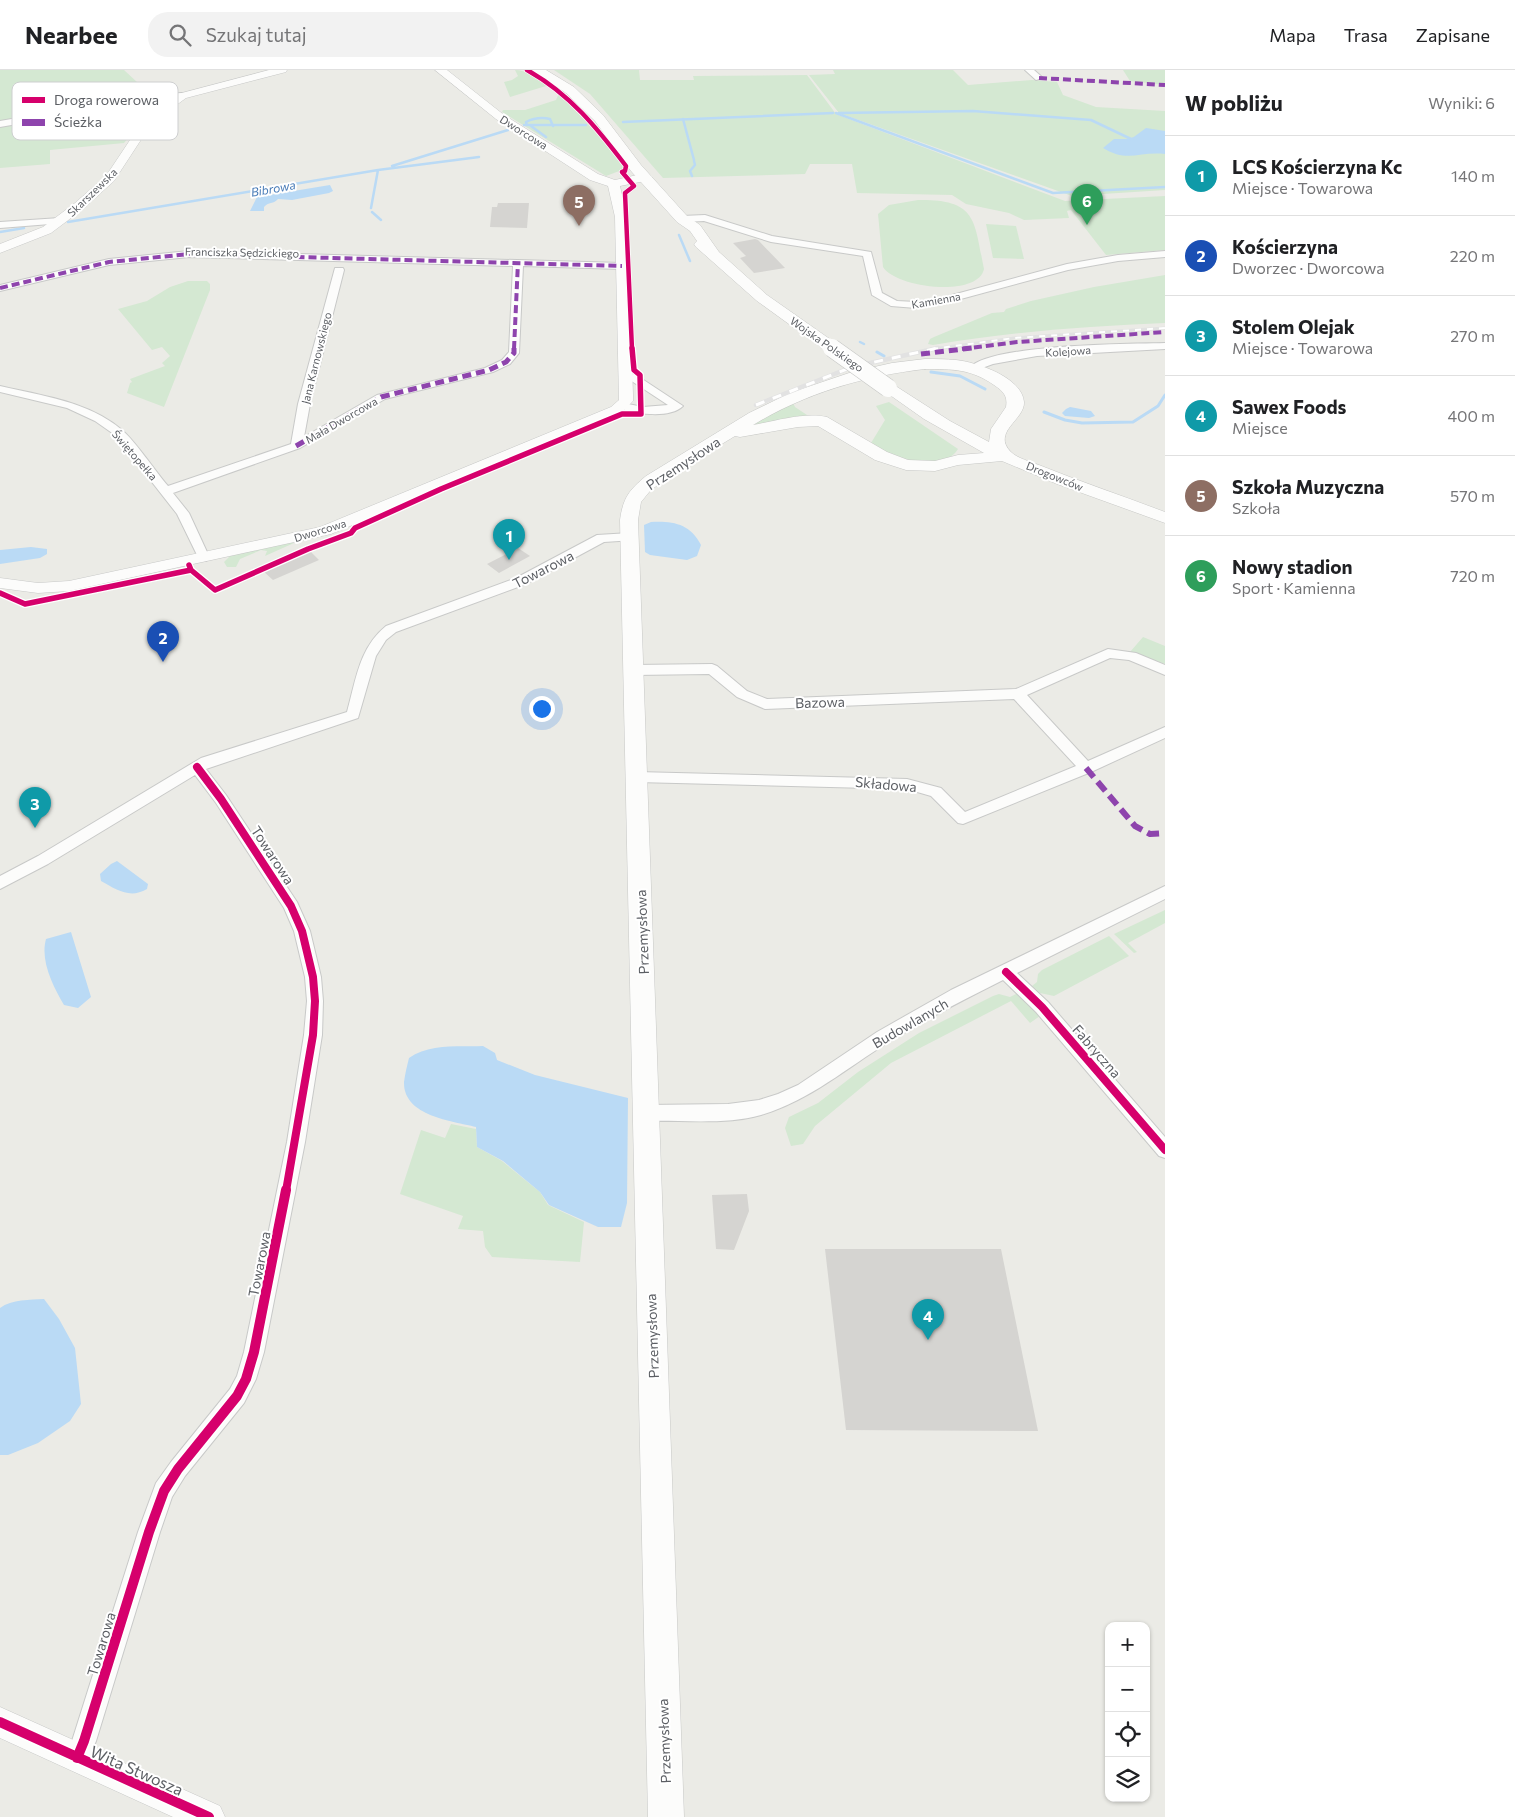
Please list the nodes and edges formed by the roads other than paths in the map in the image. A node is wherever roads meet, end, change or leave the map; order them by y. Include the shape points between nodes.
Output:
1 (282, 70) edge
2 (440, 70) edge
3 (538, 70) edge
4 (545, 70) edge
5 (1028, 70) edge
6 (1039, 78) dead end
7 (178, 96) edge
8 (182, 96) junction
9 (178, 99) edge
10 (135, 140) edge
11 (646, 177) junction
12 (614, 184) junction
13 (682, 219) junction
14 (60, 221) junction
15 (0, 224) edge
16 (0, 249) edge
17 (1165, 254) edge
18 (488, 262) junction
19 (518, 262) junction
20 (622, 266) junction
21 (339, 270) dead end
22 (0, 284) edge
23 (0, 288) edge
24 (1165, 346) edge
25 (974, 368) junction
26 (626, 377) junction
27 (0, 389) edge
28 (795, 397) junction
29 (623, 406) junction
30 (677, 406) junction
31 (687, 412) dead end
32 (1008, 419) junction
33 (821, 421) junction
34 (732, 430) junction
35 (955, 430) junction
36 (862, 444) junction
37 (296, 446) junction
38 (1005, 456) junction
39 (958, 460) junction
40 (166, 491) junction
41 (1165, 518) edge
42 (630, 537) junction
43 (206, 557) junction
44 (0, 583) edge
45 (634, 670) junction
46 (1165, 670) edge
47 (1018, 694) junction
48 (1165, 732) edge
49 (197, 767) junction
50 (1086, 768) junction
51 (637, 777) junction
52 (0, 883) edge
53 (1165, 892) edge
54 (1006, 972) junction
55 (647, 1113) junction
56 (1165, 1150) edge
57 (0, 1722) edge
58 (77, 1758) junction
59 (209, 1817) edge
60 (666, 1817) edge

1 - 8 street, Skarszewska
2 - 12 street, Dworcowa via 500,117 594,177
3 - 11 main road, Wojska Polskiego via 581,100
4 - 11 main road, Wojska Polskiego via 583,95 603,114 644,166
5 - 6 street
7 - 8 street
8 - 9 street, Skarszewska
10 - 14 street, Skarszewska via 110,178
11 - 12 street
11 - 13 main road, Wojska Polskiego
12 - 20 street via 620,211
13 - 17 street, Kamienna via 705,218 771,239 867,254 877,295 887,302 909,306 942,301 1067,267
13 - 35 main road, Wojska Polskiego, bridge via 688,232 762,298 888,388
14 - 15 street, Skarszewska
14 - 16 street, Skarszewska via 47,230
18 - 19 street, Franciszka Sędzickiego
18 - 22 street, Franciszka Sędzickiego via 180,251 118,257
18 - 23 street, Franciszka Sędzickiego via 173,254 109,262
19 - 20 street, Franciszka Sędzickiego
19 - 37 street, Mała Dworcowa via 514,353 506,362 489,370 381,397
20 - 26 street
21 - 37 street, Jana Karnowskiego
24 - 25 street, Kolejowa via 1038,353 990,360
25 - 28 main road, Przemysłowa via 935,363 906,366 849,379
25 - 32 main road, Przemysłowa via 993,376 1010,390 1015,406
26 - 29 street
26 - 30 street via 632,377
27 - 40 street, Świętopełka via 57,402 99,419 125,440
28 - 33 main road via 804,410
28 - 34 main road, Przemysłowa
28 - 36 main road via 814,402
29 - 30 street via 641,410
29 - 43 street, Dworcowa via 325,530
30 - 31 street
32 - 35 main road
32 - 38 main road, Przemysłowa via 997,433
33 - 34 main road via 781,424 743,433
33 - 36 main road
34 - 42 main road, Przemysłowa via 643,488 632,500
35 - 38 main road, Drogowców
35 - 39 main road via 963,450
36 - 39 main road via 881,456 906,465 935,466
37 - 40 street, Mała Dworcowa
38 - 39 main road
38 - 41 main road, Drogowców
40 - 43 street, Świętopełka via 183,513
42 - 45 main road, Przemysłowa
42 - 49 street, Towarowa via 601,538 521,581 395,627 380,637 372,648 353,715 218,756
43 - 44 street, Dworcowa via 70,586 38,588
45 - 47 street, Bazowa via 712,669 742,694 765,704
45 - 51 main road, Przemysłowa
46 - 47 street, Bazowa via 1131,656 1108,653
47 - 50 street
48 - 50 street, Składowa
49 - 52 street, Towarowa
49 - 58 street, Towarowa via 291,906 302,931 313,976 313,1035 296,1142 246,1379 232,1403 164,1491 148,1532
50 - 51 street, Składowa via 963,819 936,792 907,784
51 - 55 main road, Przemysłowa
53 - 54 street, Budowlanych
54 - 55 street, Budowlanych via 883,1037 804,1090 783,1100 759,1108 728,1112
54 - 56 street, Fabryczna via 1042,1007
55 - 60 main road, Przemysłowa
57 - 58 street, Wita Stwosza
58 - 59 street, Wita Stwosza

